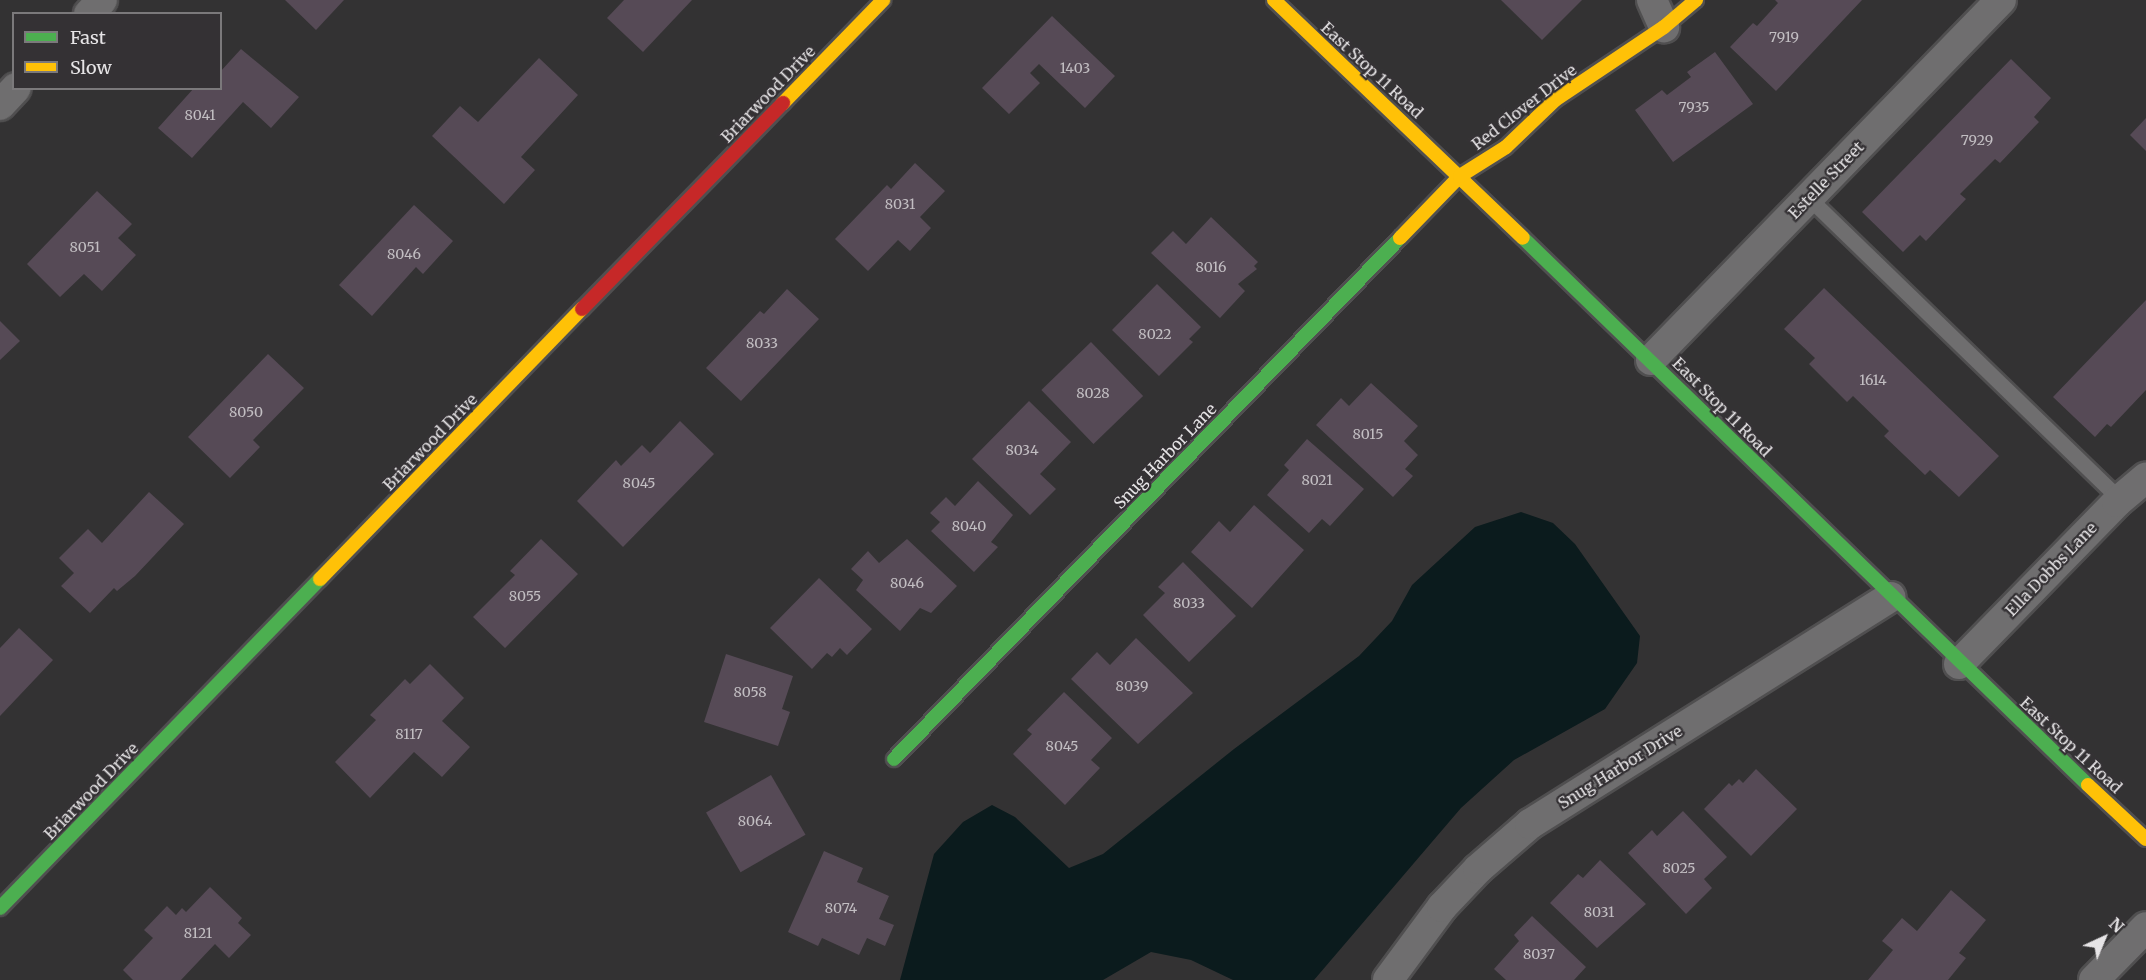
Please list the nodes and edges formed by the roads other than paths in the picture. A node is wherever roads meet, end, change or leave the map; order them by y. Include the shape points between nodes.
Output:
1 (102, 0) edge
2 (883, 0) edge
3 (1274, 0) edge
4 (1652, 0) edge
5 (1696, 0) edge
6 (2001, 0) edge
7 (91, 12) edge
8 (1664, 27) junction
9 (14, 90) edge
10 (0, 105) edge
11 (1460, 176) junction
12 (1809, 198) junction
13 (1651, 360) junction
14 (2146, 478) edge
15 (2120, 499) junction
16 (1891, 597) junction
17 (1959, 664) junction
18 (894, 759) dead end
19 (2146, 839) edge
20 (0, 908) edge
21 (2146, 927) edge
22 (1388, 980) edge
23 (2094, 980) edge

1 - 7 street
2 - 20 street, Briarwood Drive
3 - 11 street, East Stop 11 Road
4 - 8 street
5 - 8 street, Red Clover Drive
6 - 12 street, Estelle Street
8 - 11 street, Red Clover Drive via 1555,100 1506,147
9 - 10 street
11 - 13 street, East Stop 11 Road
11 - 18 street, Snug Harbor Lane
12 - 13 street, Estelle Street
12 - 15 lane
13 - 16 street, East Stop 11 Road
14 - 15 street, Ella Dobbs Lane
15 - 17 street, Ella Dobbs Lane
16 - 17 street, East Stop 11 Road
16 - 22 street, Snug Harbor Drive via 1530,824 1449,898
17 - 19 street, East Stop 11 Road
21 - 23 street

